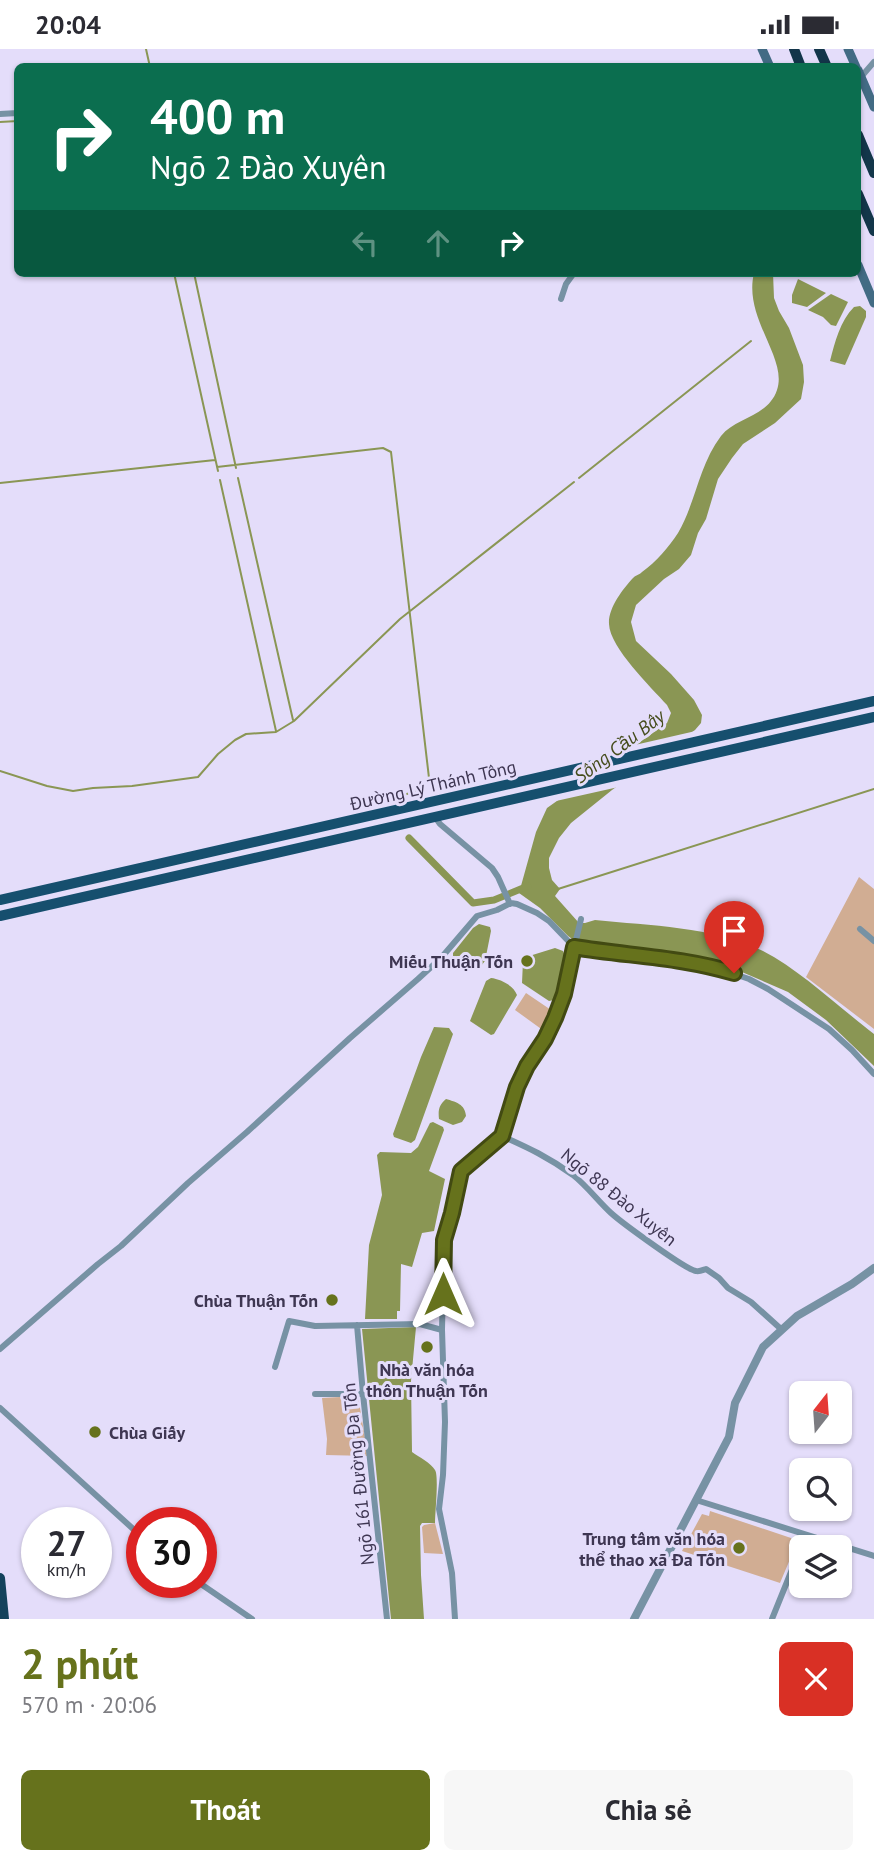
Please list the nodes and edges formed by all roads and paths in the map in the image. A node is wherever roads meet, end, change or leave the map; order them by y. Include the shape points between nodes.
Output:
1 (861, 79) edge
2 (874, 107) edge
3 (861, 143) edge
4 (874, 173) edge
5 (861, 201) edge
6 (874, 231) edge
7 (861, 272) edge
8 (571, 277) edge
9 (561, 299) dead end
10 (874, 303) edge
11 (874, 701) edge
12 (814, 715) junction
13 (874, 717) edge
14 (818, 730) junction
15 (413, 806) junction
16 (435, 817) junction
17 (417, 821) junction
18 (0, 900) edge
19 (509, 901) junction
20 (0, 916) edge
21 (581, 919) dead end
22 (860, 929) dead end
23 (874, 940) edge
24 (575, 945) junction
25 (874, 1074) edge
26 (502, 1136) junction
27 (874, 1268) edge
28 (357, 1325) junction
29 (781, 1329) junction
30 (442, 1330) junction
31 (0, 1349) edge
32 (275, 1367) dead end
33 (315, 1394) dead end
34 (363, 1394) junction
35 (0, 1408) edge
36 (696, 1500) junction
37 (126, 1522) edge
38 (806, 1535) edge
39 (852, 1549) edge
40 (874, 1556) edge
41 (789, 1577) edge
42 (0, 1578) edge
43 (217, 1595) edge
44 (4, 1619) edge
45 (252, 1619) edge
46 (387, 1619) edge
47 (455, 1619) edge
48 (634, 1619) edge
49 (772, 1619) edge

1 - 2 main road
3 - 4 highway
5 - 6 highway
7 - 10 main road
8 - 9 street
11 - 12 main road, Đường Lý Thánh Tông
12 - 14 main road
12 - 15 main road, Đường Lý Thánh Tông
13 - 14 main road, Đường Lý Thánh Tông
14 - 16 main road, Đường Lý Thánh Tông
15 - 17 main road
15 - 18 main road, Đường Lý Thánh Tông
16 - 17 main road, Đường Lý Thánh Tông
16 - 19 street via 492,868
17 - 20 main road, Đường Lý Thánh Tông
19 - 24 street via 537,913
19 - 31 street via 477,916 418,979
21 - 24 street
22 - 23 street
24 - 25 street via 690,962 749,979 829,1029
24 - 26 street via 555,1018 517,1087
26 - 29 street, Ngõ 88 Đào Xuyên via 559,1165 634,1231 678,1263 695,1271 706,1269
26 - 30 street via 461,1171 444,1240
27 - 29 street
28 - 30 street via 420,1324
28 - 32 street via 289,1321
28 - 34 street, Ngõ 161 Đường Đa Tốn
29 - 36 street via 755,1361 735,1403 729,1437
30 - 47 street via 445,1423 439,1509 452,1573
33 - 34 street
34 - 46 street, Ngõ 161 Đường Đa Tốn
35 - 37 street
36 - 38 street
36 - 48 street
39 - 40 street
41 - 49 street
42 - 44 highway
43 - 45 street

